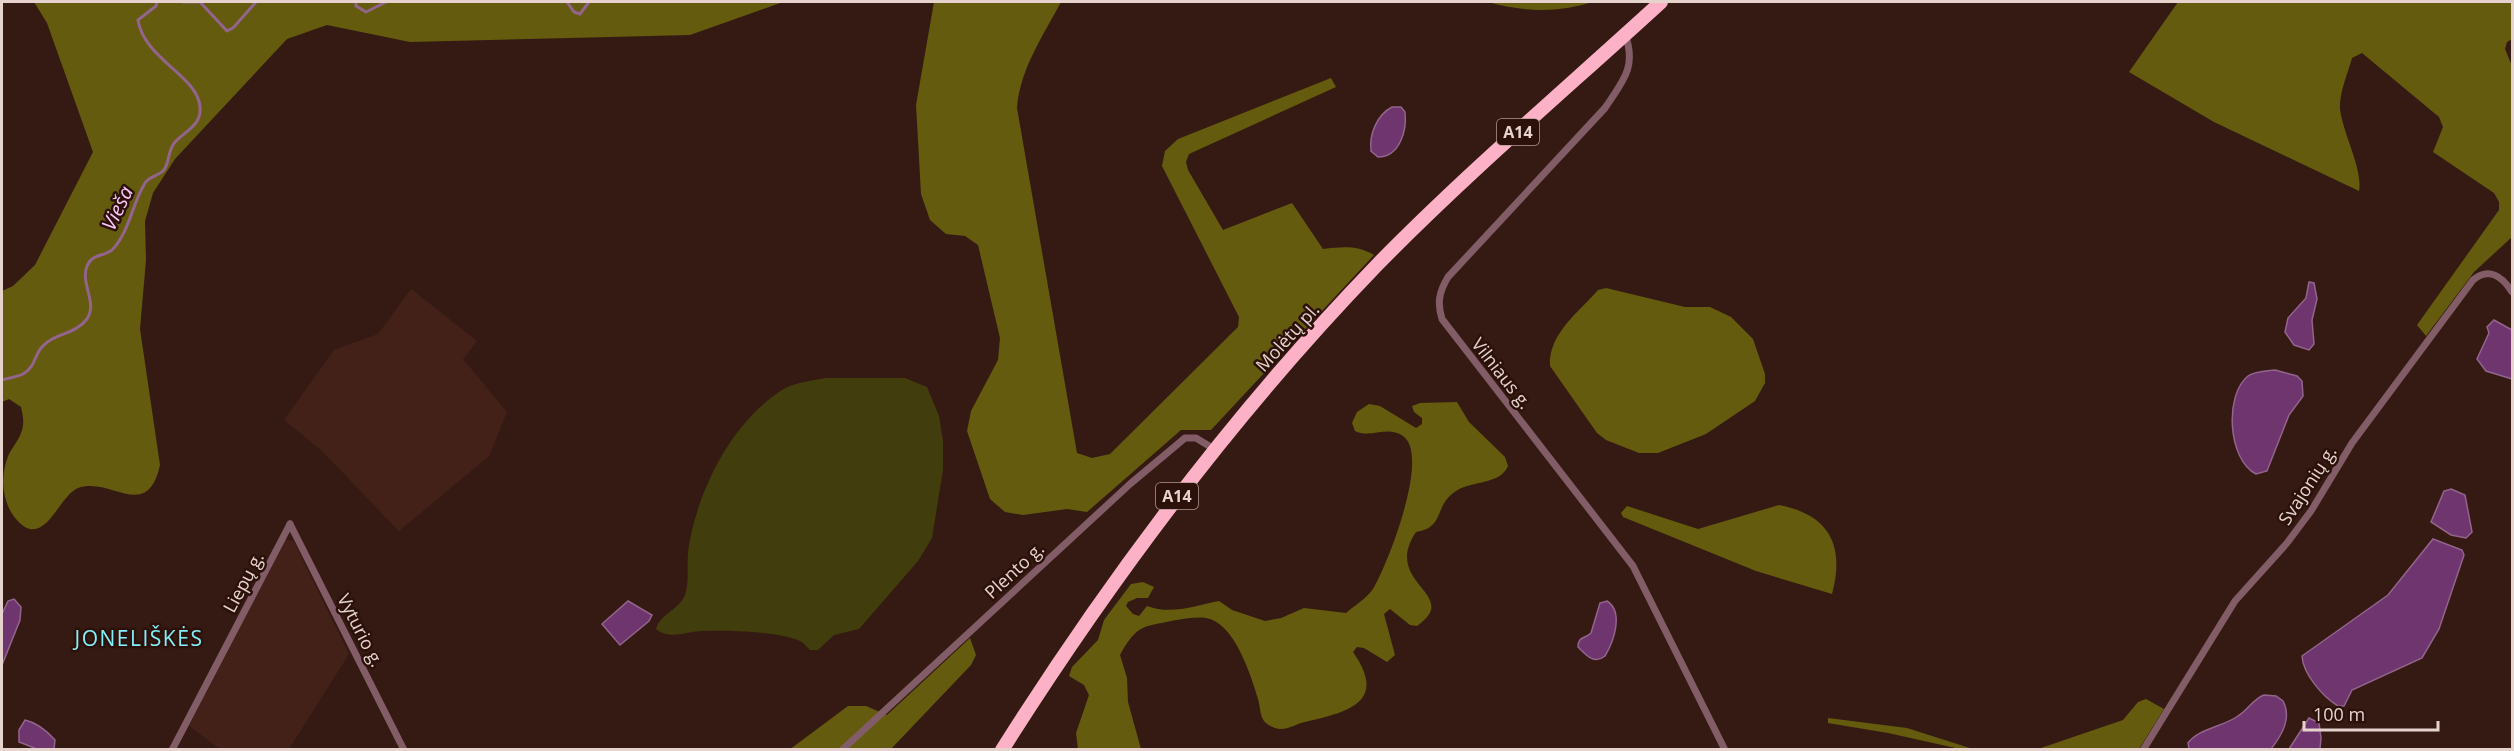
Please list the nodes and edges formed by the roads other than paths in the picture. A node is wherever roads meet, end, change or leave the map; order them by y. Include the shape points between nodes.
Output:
1 (1661, 2) edge
2 (1625, 34) junction
3 (2512, 292) edge
4 (1214, 448) junction
5 (290, 524) joint
6 (175, 748) edge
7 (404, 750) edge
8 (842, 750) edge
9 (1002, 750) edge
10 (1725, 750) edge
11 (2143, 750) edge

1 - 2 highway, Molėtų pl. / A14
2 - 4 highway, Molėtų pl. / A14 via 1378,265
2 - 10 street, Vilniaus g. via 1630,63 1605,108 1448,276 1438,306 1442,319 1633,566
3 - 11 street, Svajonių g. via 2497,275 2488,272 2473,280 2352,443 2311,511 2235,602
4 - 8 street, Plento g. via 1196,438 1185,438
4 - 9 highway, Molėtų pl. / A14 via 1102,596
5 - 6 street, Liepų g.
5 - 7 street, Vyturio g.

